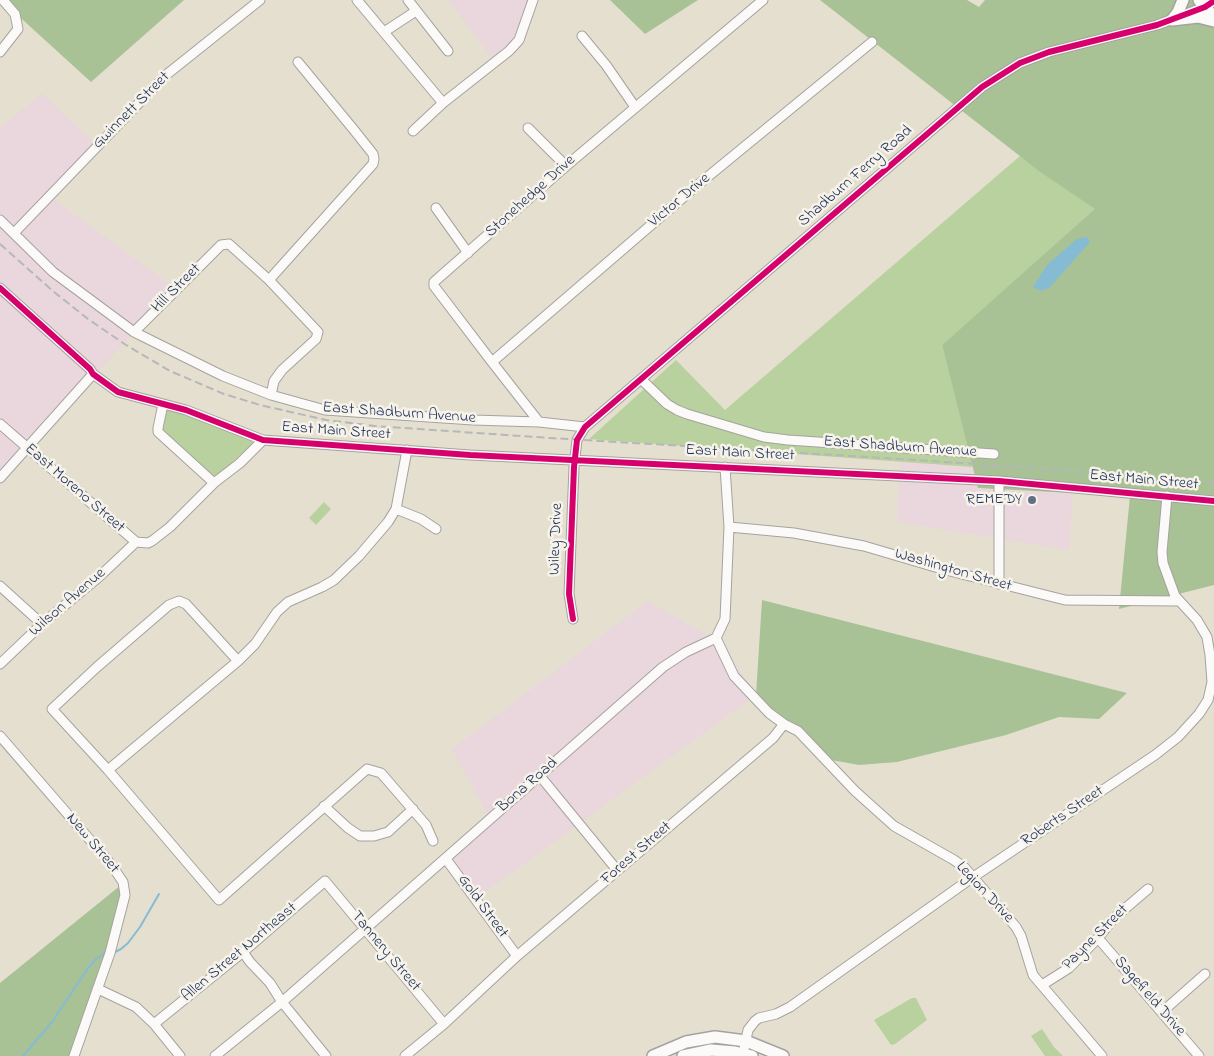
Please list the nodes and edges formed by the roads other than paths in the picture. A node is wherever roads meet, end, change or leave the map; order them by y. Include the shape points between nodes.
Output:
1 (3, 0) edge
2 (260, 0) edge
3 (357, 0) edge
4 (408, 0) edge
5 (533, 0) edge
6 (763, 0) edge
7 (1183, 0) edge
8 (1206, 3) edge
9 (416, 11) junction
10 (1214, 17) edge
11 (1172, 20) junction
12 (1214, 21) edge
13 (384, 32) junction
14 (582, 36) dead end
15 (872, 42) dead end
16 (448, 51) dead end
17 (0, 52) edge
18 (298, 62) dead end
19 (443, 103) junction
20 (635, 108) junction
21 (528, 128) dead end
22 (413, 132) dead end
23 (566, 166) junction
24 (436, 208) dead end
25 (0, 220) edge
26 (14, 233) junction
27 (468, 253) junction
28 (269, 280) junction
29 (0, 288) edge
30 (134, 332) junction
31 (492, 362) junction
32 (93, 374) junction
33 (642, 380) junction
34 (270, 395) junction
35 (163, 404) junction
36 (539, 422) junction
37 (0, 424) edge
38 (585, 427) junction
39 (263, 440) junction
40 (27, 449) junction
41 (397, 450) junction
42 (407, 450) junction
43 (994, 454) dead end
44 (574, 460) junction
45 (725, 467) junction
46 (0, 478) edge
47 (999, 482) junction
48 (214, 483) junction
49 (398, 495) junction
50 (1167, 496) junction
51 (1214, 501) edge
52 (396, 508) junction
53 (729, 527) junction
54 (436, 529) dead end
55 (136, 542) junction
56 (999, 584) junction
57 (0, 586) edge
58 (1178, 601) junction
59 (573, 619) dead end
60 (42, 624) junction
61 (716, 638) junction
62 (238, 661) junction
63 (0, 664) edge
64 (784, 724) junction
65 (0, 736) edge
66 (108, 770) junction
67 (540, 776) junction
68 (324, 806) junction
69 (413, 810) junction
70 (433, 841) dead end
71 (446, 859) junction
72 (617, 870) junction
73 (972, 877) junction
74 (325, 881) joint
75 (1148, 888) dead end
76 (366, 929) junction
77 (1098, 938) junction
78 (243, 952) junction
79 (517, 956) junction
80 (1205, 974) dead end
81 (1042, 986) junction
82 (98, 989) junction
83 (282, 1002) junction
84 (1162, 1012) junction
85 (154, 1024) junction
86 (444, 1024) junction
87 (746, 1041) junction
88 (748, 1055) edge
89 (74, 1056) edge
90 (180, 1056) edge
91 (215, 1056) edge
92 (326, 1056) edge
93 (405, 1056) edge
94 (653, 1056) edge
95 (684, 1056) edge
96 (783, 1056) edge
97 (1102, 1056) edge
98 (1199, 1056) edge

1 - 17 street via 15,14 18,30
2 - 26 street, Gwinnett Street via 166,75
3 - 13 street
4 - 9 street
5 - 19 street via 519,40
6 - 20 street, Stonehedge Drive
7 - 11 main road
8 - 10 main road
8 - 11 street, Shadburn Ferry Road
9 - 13 street
9 - 16 street
11 - 12 main road via 1198,17
11 - 33 street, Shadburn Ferry Road via 1049,52 1020,63 982,87
13 - 19 street
14 - 20 street
15 - 31 street, Victor Drive via 694,188
18 - 28 street via 364,142 374,159 373,164
19 - 22 street
20 - 23 street, Stonehedge Drive
21 - 23 street
23 - 27 street, Stonehedge Drive
24 - 27 street
25 - 26 street, East Shadburn Avenue
26 - 30 street, East Shadburn Avenue via 53,272
27 - 31 street, Stonehedge Drive via 434,282 434,286
28 - 30 street, Hill Street via 229,244 221,245
28 - 34 street via 318,332 316,339 282,370
29 - 32 street, East Main Street
30 - 34 street, East Shadburn Avenue via 223,376
31 - 36 street, Stonehedge Drive
32 - 35 street, East Main Street via 118,392
32 - 40 street
33 - 38 street, Shadburn Ferry Road
33 - 43 street, East Shadburn Avenue via 667,404 687,414 764,436
34 - 36 street, East Shadburn Avenue via 325,410
35 - 39 street, East Main Street
35 - 48 street via 158,432
36 - 38 street, East Shadburn Avenue
37 - 40 street, East Moreno Street
38 - 44 street, Shadburn Ferry Road via 578,440
39 - 41 street, East Main Street
39 - 48 street
40 - 46 street
40 - 55 street, East Moreno Street
41 - 42 street, East Main Street
41 - 49 street
42 - 44 street, East Main Street
42 - 49 street
44 - 45 street, East Main Street
44 - 59 street, Wiley Drive via 569,594
45 - 47 street, East Main Street
45 - 53 street
47 - 50 street, East Main Street
47 - 56 street
48 - 55 street, East Moreno Street via 152,541
49 - 52 street
50 - 51 street, East Main Street
50 - 58 street, Roberts Street via 1163,563
52 - 54 street
52 - 62 street via 388,522 348,567 334,580 288,602
53 - 56 street, Washington Street via 794,533 864,546
53 - 61 street via 725,619
55 - 60 street, Wilson Avenue
56 - 58 street, Washington Street via 1065,600
57 - 60 street
58 - 73 street, Roberts Street via 1197,620 1207,637 1212,682 1208,700 1199,714 1178,737 1154,755
60 - 63 street, Wilson Avenue
61 - 64 street via 734,676
61 - 67 street, Bona Road via 663,667
62 - 66 street
62 - 66 street via 186,604 179,601 169,605 52,708
64 - 72 street, Forest Street via 772,738
64 - 73 street, Legion Drive via 798,731 855,791 894,826 954,860
65 - 82 street, New Street via 123,882 125,895
66 - 68 street via 218,900
67 - 71 street, Bona Road
67 - 72 street
68 - 69 street via 360,836 388,832
68 - 69 street via 367,769 381,773
69 - 70 street via 426,825
71 - 76 street, Bona Road
71 - 79 street, Gold Street
72 - 79 street, Forest Street
73 - 81 street, Legion Drive via 1016,927 1033,975
73 - 87 street, Roberts Street via 790,1007 759,1018 748,1030
74 - 76 street, Tannery Street
74 - 78 street, Allen Street Northeast
75 - 77 street, Payne Street via 1114,918
76 - 83 street, Bona Road
76 - 86 street, Tannery Street
77 - 81 street, Payne Street via 1069,968
77 - 84 street, Sagefield Drive
78 - 83 street
78 - 85 street, Allen Street Northeast
79 - 86 street, Forest Street
80 - 84 street
81 - 97 street, Legion Drive
82 - 85 street via 136,1007
82 - 89 street, New Street
83 - 91 street, Bona Road
83 - 92 street
84 - 98 street, Sagefield Drive
85 - 90 street
86 - 93 street, Forest Street
87 - 88 street, Roberts Street
87 - 94 main road via 715,1038 686,1042
87 - 96 main road
88 - 95 main road via 711,1050

